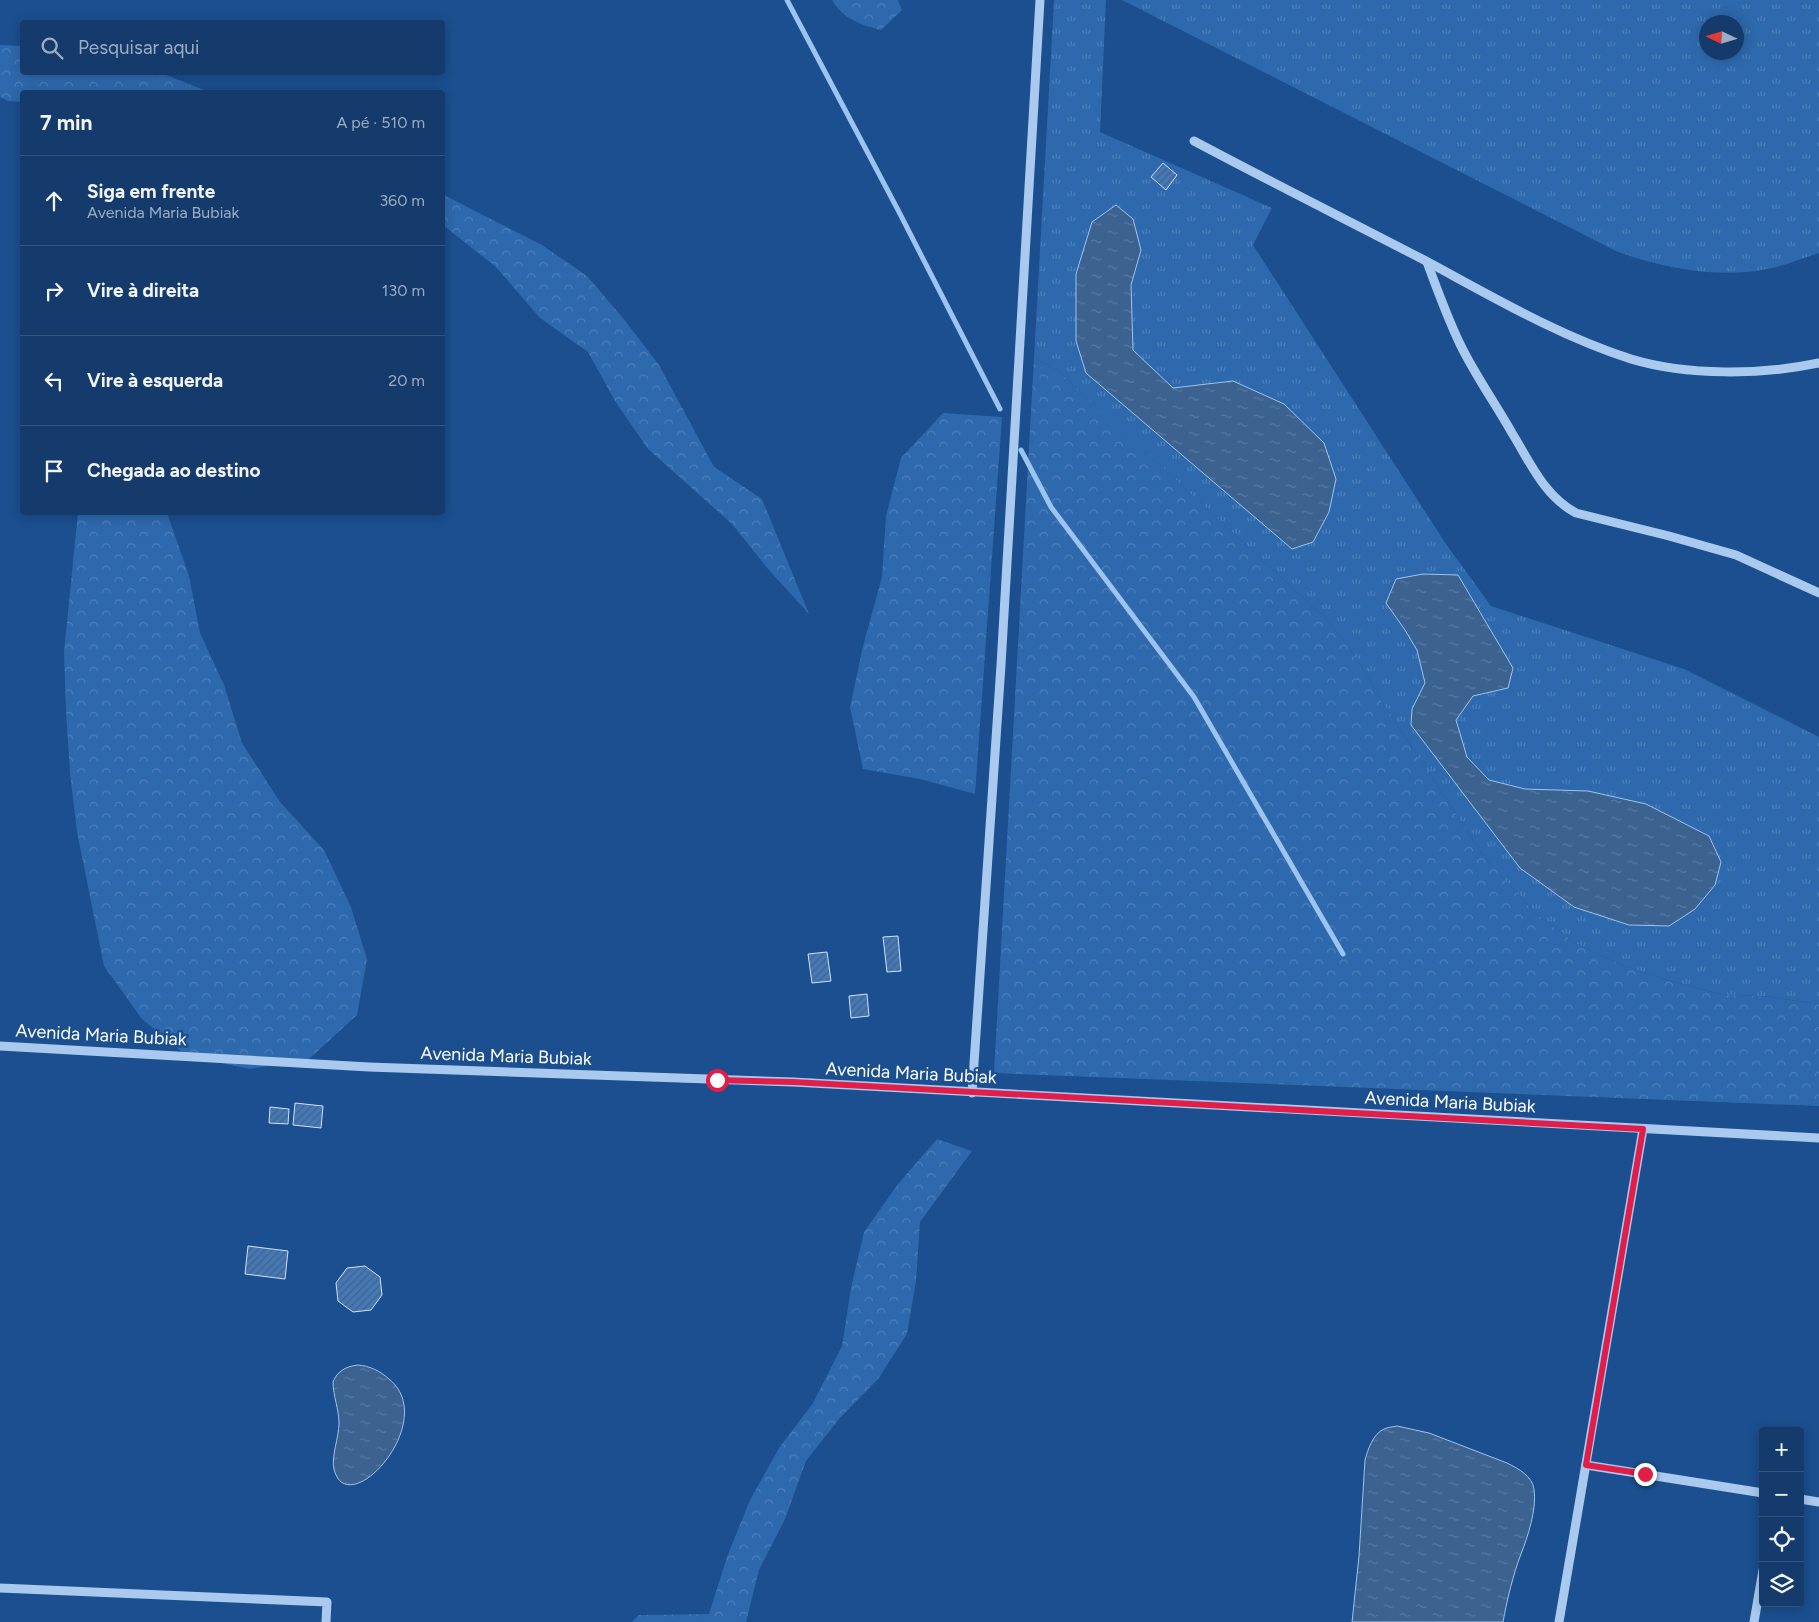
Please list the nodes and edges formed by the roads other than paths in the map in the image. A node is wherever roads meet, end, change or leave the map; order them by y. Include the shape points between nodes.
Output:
1 (1040, 0) edge
2 (1194, 141) dead end
3 (1427, 262) junction
4 (1819, 363) edge
5 (1817, 590) edge
6 (0, 1046) edge
7 (972, 1093) junction
8 (1643, 1129) junction
9 (1819, 1138) edge
10 (1586, 1465) junction
11 (1759, 1492) edge
12 (1804, 1500) edge
13 (1819, 1502) edge
14 (0, 1588) edge
15 (1759, 1593) edge
16 (326, 1622) edge
17 (1559, 1622) edge
18 (1754, 1622) edge

1 - 7 street
2 - 3 street
3 - 4 street via 1569,335 1632,359 1686,371 1754,372
3 - 5 street via 1460,344 1481,382 1547,491 1564,506 1584,515 1736,555
6 - 7 street, Avenida Maria Bubiak via 369,1067 793,1082
7 - 8 street, Avenida Maria Bubiak
8 - 9 street, Avenida Maria Bubiak
8 - 10 street
10 - 11 street
10 - 17 street
12 - 13 street
14 - 16 street via 327,1602
15 - 18 street

